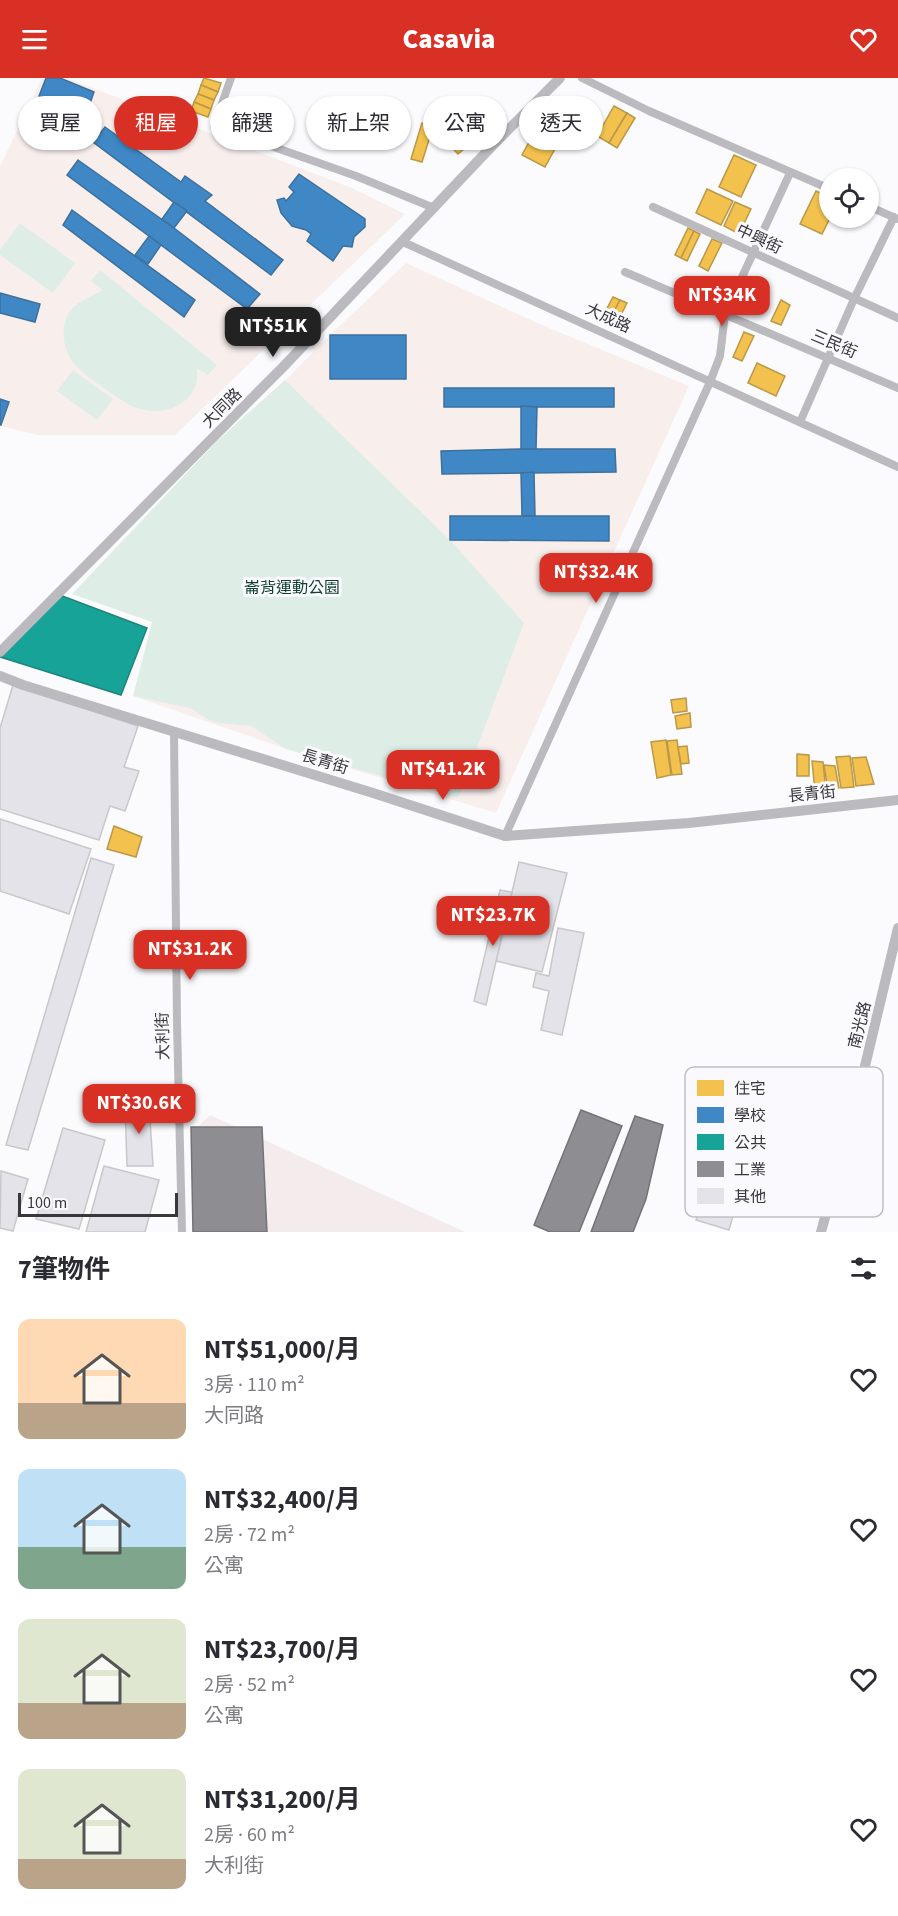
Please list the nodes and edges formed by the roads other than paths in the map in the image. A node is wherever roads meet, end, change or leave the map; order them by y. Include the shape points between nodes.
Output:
1 (231, 78) edge
2 (560, 78) edge
3 (582, 78) edge
4 (596, 82) edge
5 (790, 172) junction
6 (819, 184) edge
7 (653, 207) dead end
8 (435, 208) junction
9 (879, 211) edge
10 (896, 218) edge
11 (403, 242) junction
12 (753, 253) junction
13 (625, 272) dead end
14 (854, 299) junction
15 (725, 314) junction
16 (898, 318) edge
17 (828, 358) junction
18 (710, 382) junction
19 (898, 388) edge
20 (800, 422) junction
21 (898, 465) edge
22 (0, 652) edge
23 (0, 676) edge
24 (174, 732) junction
25 (898, 800) edge
26 (505, 836) junction
27 (898, 928) edge
28 (864, 1067) edge
29 (825, 1217) edge
30 (182, 1232) edge
31 (821, 1232) edge

1 - 8 street via 214,126
2 - 8 street, 大同路
3 - 4 street
4 - 5 street
5 - 6 street
5 - 12 street
7 - 12 street, 中興街
8 - 11 street, 大同路
9 - 10 street
10 - 14 street
11 - 18 street, 大成路
11 - 22 street, 大同路
12 - 14 street, 中興街
12 - 15 street
13 - 15 street, 三民街
14 - 16 street
14 - 17 street
15 - 17 street, 三民街
15 - 18 street via 720,356
17 - 19 street, 三民街
17 - 20 street
18 - 20 street, 大成路
18 - 26 street
20 - 21 street, 大成路
23 - 24 street, 長青街
24 - 26 street, 長青街
24 - 30 street, 大利街
25 - 26 street, 長青街 via 688,823
27 - 28 street, 南光路
29 - 31 street, 南光路

